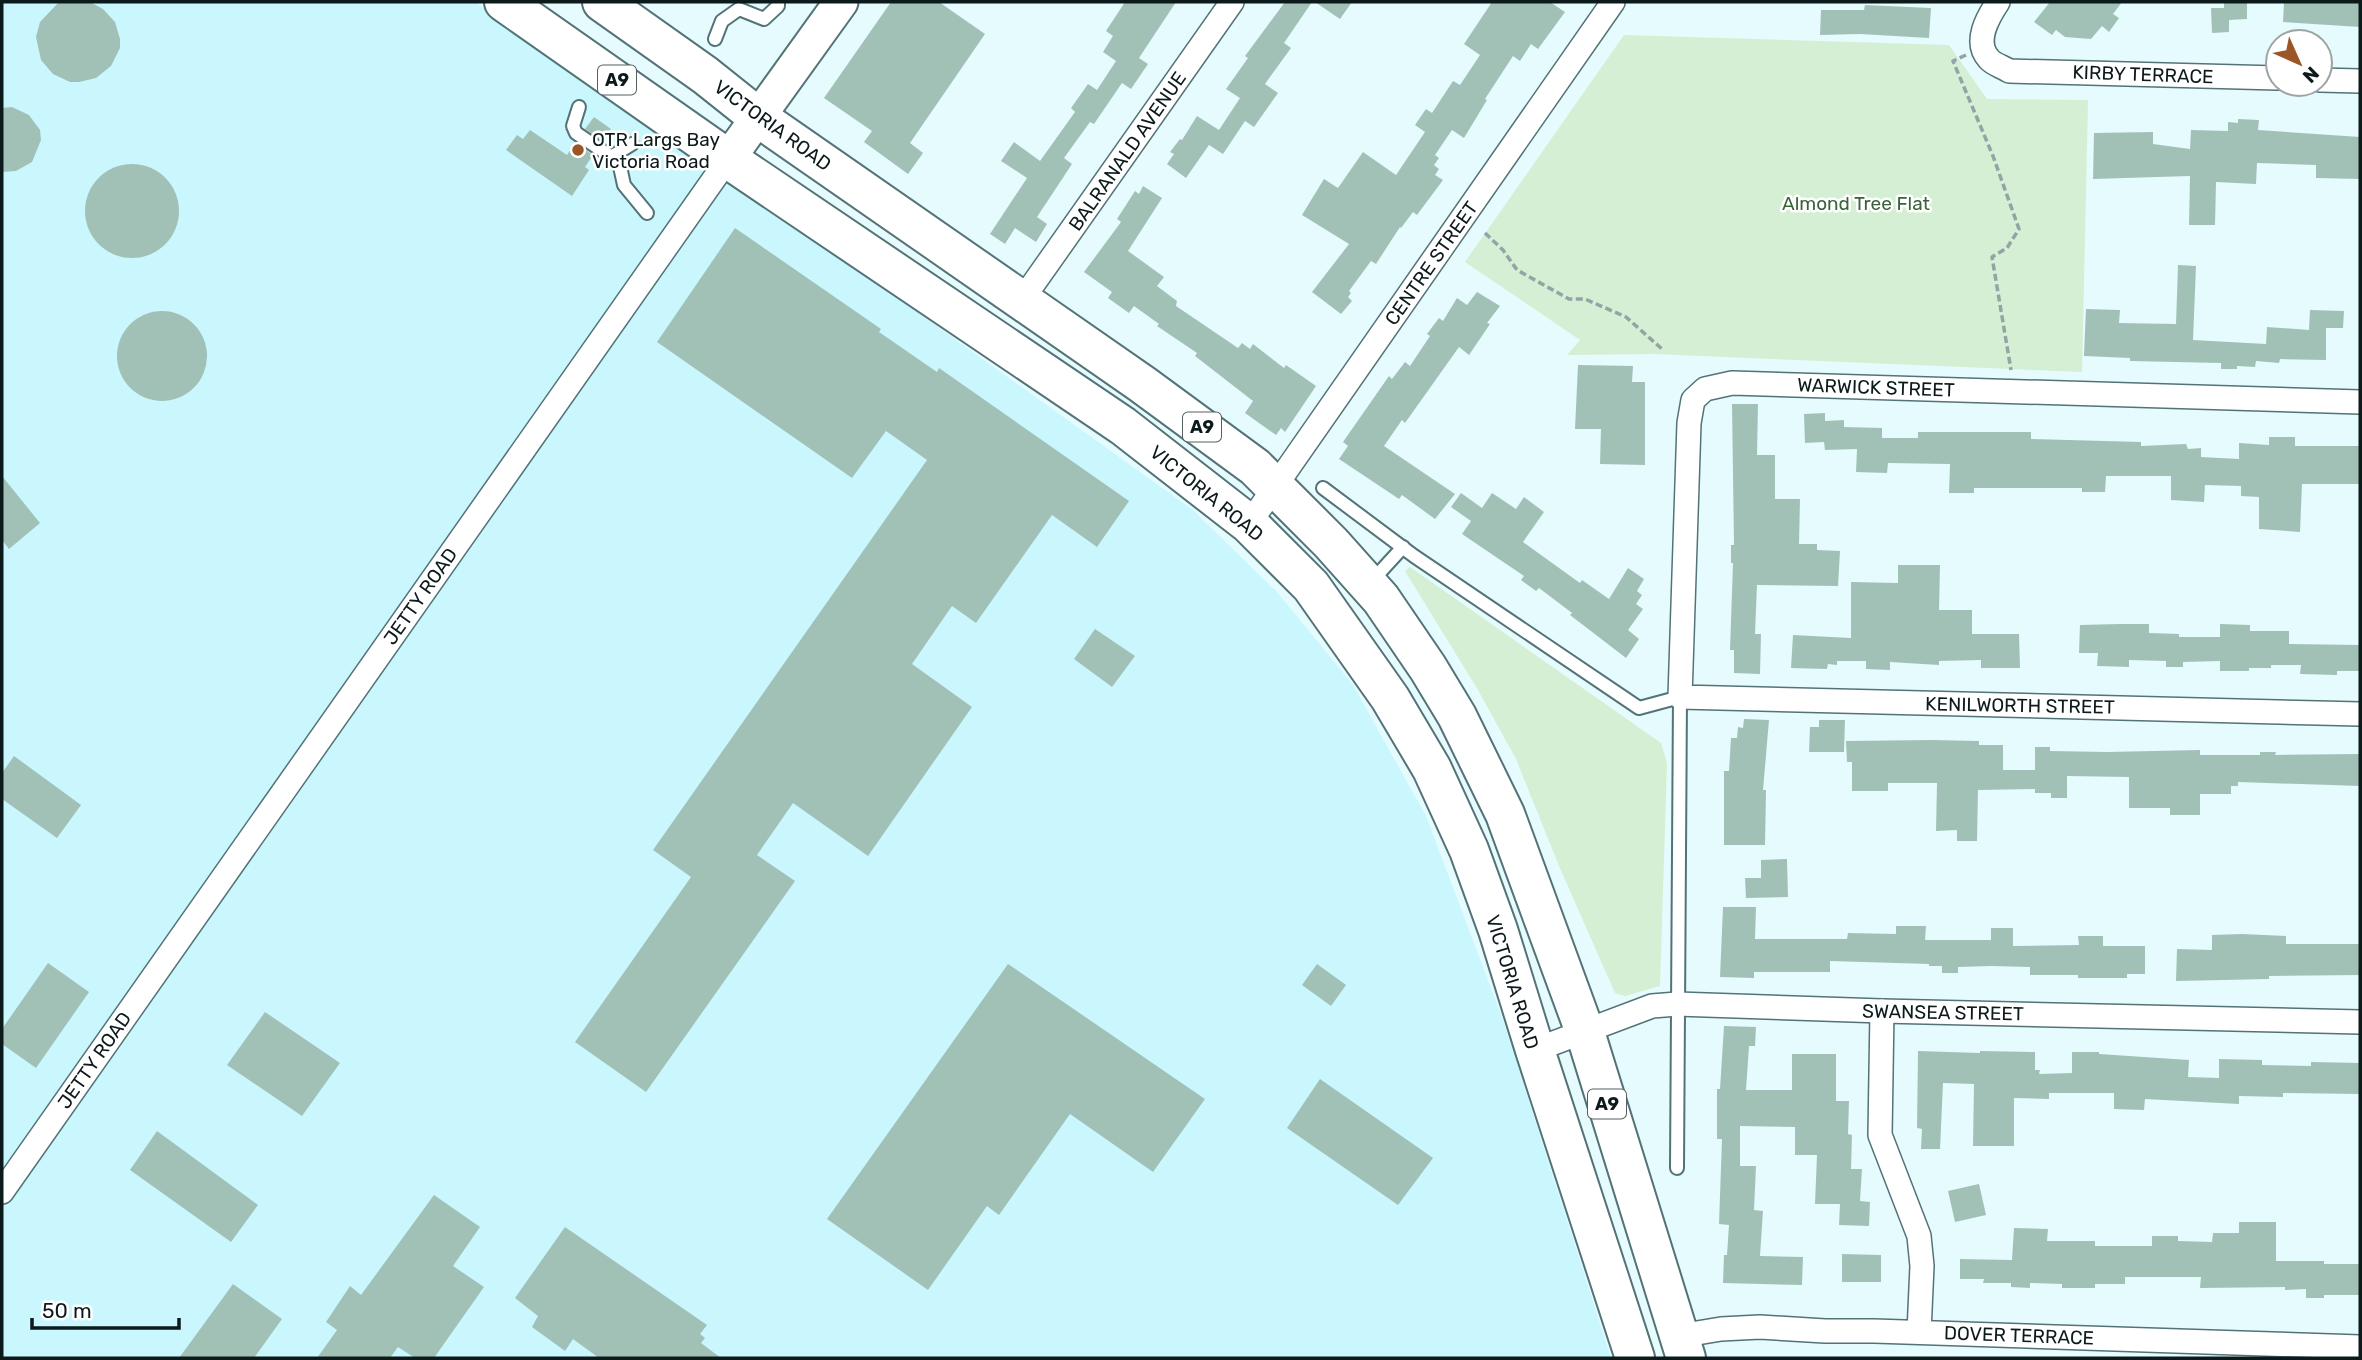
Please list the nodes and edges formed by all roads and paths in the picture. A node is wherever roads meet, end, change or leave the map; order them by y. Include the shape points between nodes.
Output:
1 (504, 2) edge
2 (603, 2) edge
3 (778, 2) edge
4 (841, 2) edge
5 (1232, 2) edge
6 (1998, 2) edge
7 (1603, 5) edge
8 (715, 40) dead end
9 (1983, 46) junction
10 (2264, 78) edge
11 (2334, 80) edge
12 (2360, 81) edge
13 (579, 107) dead end
14 (759, 118) junction
15 (632, 144) dead end
16 (611, 157) junction
17 (728, 159) junction
18 (647, 213) dead end
19 (1485, 233) dead end
20 (1022, 300) junction
21 (1662, 349) dead end
22 (2011, 370) dead end
23 (2360, 402) edge
24 (1276, 486) junction
25 (1324, 488) dead end
26 (1249, 524) junction
27 (1403, 547) junction
28 (1368, 585) junction
29 (1680, 697) junction
30 (2360, 714) edge
31 (1677, 1004) junction
32 (1882, 1011) junction
33 (2360, 1022) edge
34 (1585, 1032) junction
35 (1535, 1051) junction
36 (1677, 1168) dead end
37 (2, 1192) edge
38 (1919, 1332) junction
39 (1682, 1347) edge
40 (2360, 1347) edge
41 (1635, 1358) edge

1 - 17 highway, VICTORIA ROAD / A9
2 - 14 highway, VICTORIA ROAD / A9
3 - 8 lane via 764,19 739,9 722,21
4 - 14 street, JETTY ROAD
5 - 20 street, BALRANALD AVENUE
6 - 9 street via 1984,25
7 - 24 street, CENTRE STREET
9 - 10 street, KIRBY TERRACE via 1988,59 2009,71
9 - 22 path via 1952,61 2019,229 2007,248 1992,257
11 - 12 street
13 - 16 lane via 572,127
14 - 17 street, JETTY ROAD
14 - 20 highway, VICTORIA ROAD / A9
15 - 16 lane
16 - 18 lane via 619,162 624,185
17 - 26 highway, VICTORIA ROAD / A9 via 1122,426
17 - 37 street, JETTY ROAD
19 - 21 path via 1517,270 1569,299 1585,299 1626,317
20 - 24 highway, VICTORIA ROAD / A9
23 - 29 street, WARWICK STREET via 1732,383 1705,389 1693,400 1689,423
24 - 26 street, CENTRE STREET
24 - 28 highway, VICTORIA ROAD / A9
25 - 27 lane
26 - 35 highway, VICTORIA ROAD / A9 via 1311,586 1390,698 1432,769 1482,884
27 - 28 lane
27 - 29 lane via 1639,708
28 - 34 highway, VICTORIA ROAD / A9 via 1428,668 1484,767
29 - 30 street, KENILWORTH STREET
29 - 31 lane
31 - 32 street, SWANSEA STREET
31 - 34 street, SWANSEA STREET via 1652,1006
31 - 36 lane
32 - 33 street, SWANSEA STREET
32 - 38 street via 1880,1135 1919,1236
34 - 35 street, SWANSEA STREET
34 - 39 highway, VICTORIA ROAD / A9
35 - 41 highway, VICTORIA ROAD / A9
38 - 39 street, DOVER TERRACE via 1721,1329
38 - 40 street, DOVER TERRACE

